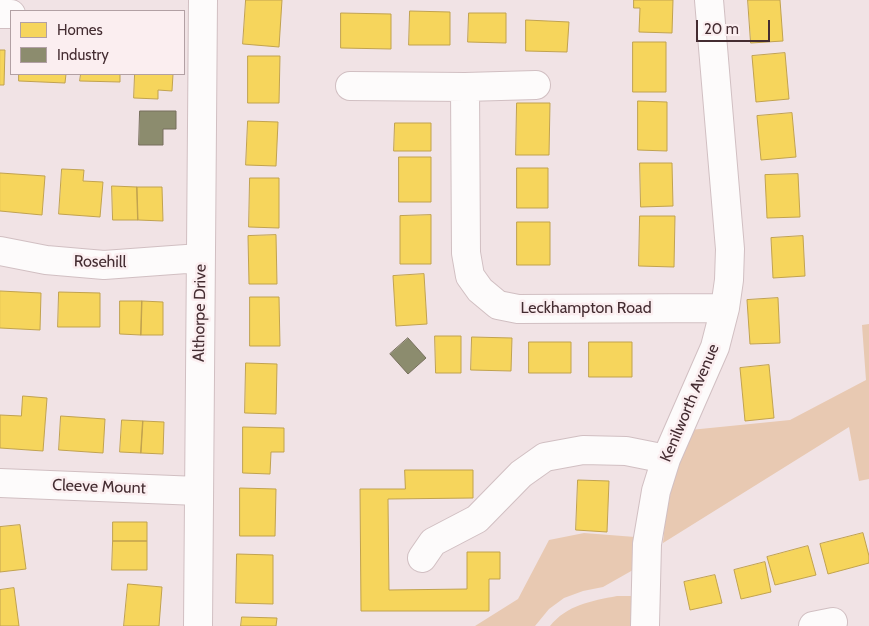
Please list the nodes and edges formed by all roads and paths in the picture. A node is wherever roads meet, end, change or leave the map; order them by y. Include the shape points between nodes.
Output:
1 (709, 0) edge
2 (196, 7) edge
3 (536, 85) dead end
4 (350, 86) dead end
5 (465, 87) junction
6 (0, 251) edge
7 (200, 258) junction
8 (725, 308) junction
9 (666, 459) junction
10 (0, 483) edge
11 (198, 491) junction
12 (424, 544) dead end
13 (198, 626) edge
14 (645, 626) edge

1 - 8 street, Kenilworth Avenue via 730,249
2 - 7 street, Althorpe Drive via 203,117
3 - 5 street
4 - 5 street
5 - 8 street, Leckhampton Road via 466,253 470,276 480,290 498,305 518,309
6 - 7 street, Rosehill via 46,260 104,264
7 - 11 street, Althorpe Drive
8 - 9 street, Kenilworth Avenue via 715,347
9 - 12 street via 626,451 584,450 544,457 521,474 477,519
9 - 14 street, Kenilworth Avenue via 656,491 647,544
10 - 11 street, Cleeve Mount
11 - 13 street, Althorpe Drive

